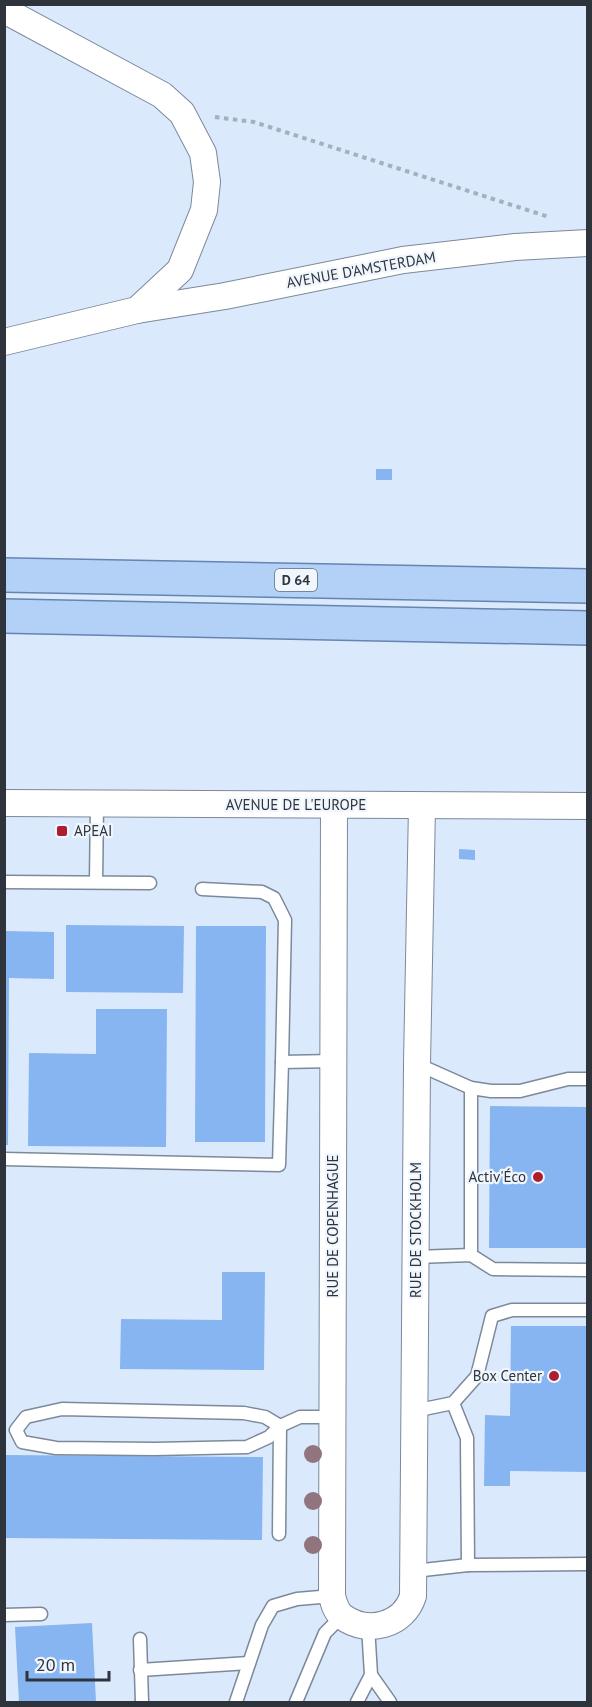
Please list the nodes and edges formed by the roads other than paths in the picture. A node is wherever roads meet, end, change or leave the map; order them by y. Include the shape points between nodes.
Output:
1 (4, 10) edge
2 (588, 243) edge
3 (136, 310) junction
4 (4, 342) edge
5 (4, 575) edge
6 (588, 586) edge
7 (4, 616) edge
8 (588, 628) edge
9 (4, 803) edge
10 (97, 804) junction
11 (334, 806) junction
12 (422, 806) junction
13 (588, 806) edge
14 (4, 882) edge
15 (96, 882) junction
16 (150, 883) dead end
17 (202, 889) dead end
18 (334, 1061) junction
19 (282, 1062) junction
20 (417, 1064) junction
21 (588, 1079) edge
22 (471, 1088) junction
23 (4, 1159) edge
24 (471, 1255) junction
25 (416, 1257) junction
26 (588, 1270) edge
27 (588, 1310) edge
28 (453, 1403) junction
29 (414, 1411) junction
30 (332, 1417) junction
31 (280, 1426) junction
32 (279, 1534) dead end
33 (588, 1564) edge
34 (468, 1565) junction
35 (414, 1571) junction
36 (337, 1606) junction
37 (42, 1614) dead end
38 (4, 1615) edge
39 (368, 1626) junction
40 (140, 1638) dead end
41 (249, 1663) junction
42 (140, 1670) junction
43 (371, 1675) junction
44 (142, 1702) edge
45 (236, 1702) edge
46 (296, 1702) edge
47 (357, 1702) edge
48 (390, 1702) edge

1 - 3 street, AVENUE D'AMSTERDAM via 162,95 182,113 203,153 207,182 204,210 180,270
2 - 3 street, AVENUE D'AMSTERDAM via 403,260
3 - 4 street, AVENUE D'AMSTERDAM
5 - 6 main road, D 64
7 - 8 main road
9 - 10 street, AVENUE DE L'EUROPE
10 - 11 street, AVENUE DE L'EUROPE
10 - 15 lane
11 - 12 street, AVENUE DE L'EUROPE
11 - 18 street, RUE DE COPENHAGUE
12 - 13 street, AVENUE DE L'EUROPE
12 - 20 street, RUE DE STOCKHOLM
14 - 15 lane
15 - 16 lane
17 - 19 lane via 262,892 274,898 285,920
18 - 19 lane
18 - 30 street, RUE DE COPENHAGUE
19 - 23 lane via 279,1165
20 - 22 lane
20 - 25 street, RUE DE STOCKHOLM
21 - 22 lane via 568,1079 520,1091
22 - 24 lane
24 - 25 lane
24 - 26 lane via 493,1269
25 - 29 street, RUE DE STOCKHOLM
27 - 28 lane via 512,1310 492,1316 477,1376
28 - 29 lane
28 - 34 lane via 467,1438
29 - 35 street, RUE DE STOCKHOLM
30 - 31 lane via 300,1417
30 - 36 street, RUE DE COPENHAGUE
31 - 31 lane via 265,1417 244,1413 62,1409 26,1417 16,1430 22,1442 56,1448 155,1449 247,1447 269,1437
31 - 32 lane
33 - 34 lane
34 - 35 lane
35 - 39 street, RUE DE STOCKHOLM via 413,1596 406,1609 390,1623
36 - 39 street
36 - 41 lane via 297,1599 273,1606
36 - 46 lane
37 - 38 lane
39 - 43 lane
40 - 42 lane
41 - 42 lane
41 - 45 lane
42 - 44 lane
43 - 47 lane
43 - 48 lane

